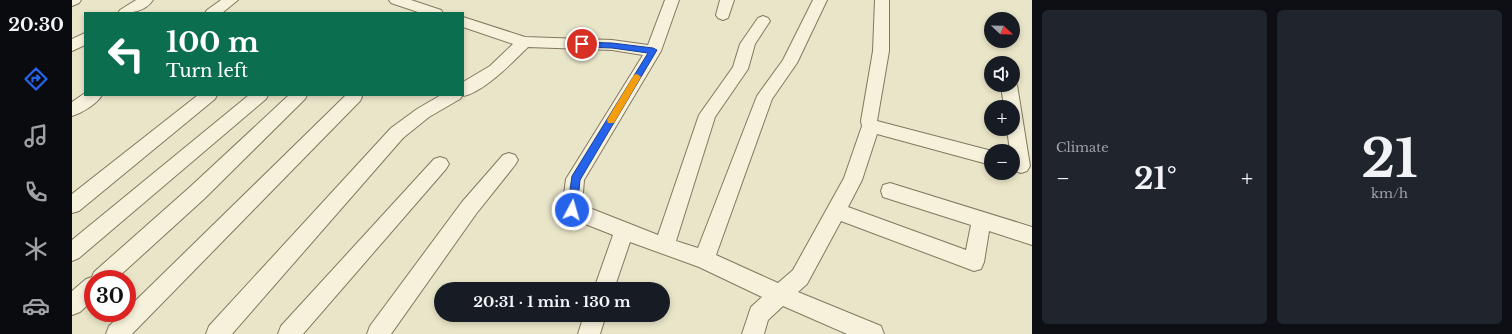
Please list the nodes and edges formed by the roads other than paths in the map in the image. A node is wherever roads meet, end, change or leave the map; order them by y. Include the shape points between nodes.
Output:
1 (146, 0) edge
2 (231, 0) edge
3 (396, 0) edge
4 (672, 0) edge
5 (727, 0) edge
6 (820, 0) edge
7 (882, 0) edge
8 (127, 12) edge
9 (213, 12) edge
10 (433, 12) edge
11 (723, 15) dead end
12 (464, 22) edge
13 (763, 22) dead end
14 (84, 39) edge
15 (524, 42) junction
16 (72, 46) edge
17 (653, 50) junction
18 (464, 89) edge
19 (93, 96) edge
20 (208, 96) edge
21 (259, 96) edge
22 (298, 96) edge
23 (452, 96) edge
24 (354, 97) dead end
25 (72, 110) edge
26 (871, 126) junction
27 (1017, 136) edge
28 (984, 156) edge
29 (509, 160) dead end
30 (440, 164) dead end
31 (1022, 167) edge
32 (890, 192) dead end
33 (72, 205) edge
34 (836, 211) junction
35 (980, 221) junction
36 (624, 231) junction
37 (1032, 236) edge
38 (664, 246) junction
39 (72, 252) edge
40 (704, 259) junction
41 (111, 270) edge
42 (606, 282) edge
43 (84, 294) edge
44 (780, 295) junction
45 (72, 305) edge
46 (593, 322) edge
47 (117, 334) edge
48 (217, 334) edge
49 (289, 334) edge
50 (378, 334) edge
51 (589, 334) edge
52 (753, 334) edge
53 (873, 334) edge

1 - 8 street
2 - 9 street
3 - 10 street
4 - 17 street
5 - 11 street
6 - 40 street via 809,26 776,84 765,96
7 - 26 street via 881,50 869,121
12 - 15 street
13 - 38 street via 748,44 740,69 707,115
14 - 16 street
15 - 17 street
15 - 18 street via 496,70
17 - 36 street via 575,179 572,210
19 - 25 street
20 - 33 street
21 - 39 street
22 - 41 street via 197,193
23 - 48 street via 423,113 397,133
24 - 47 street
26 - 28 street
26 - 34 street via 854,180
27 - 31 street
29 - 50 street via 469,208
30 - 49 street
32 - 35 street
34 - 35 street via 974,262
34 - 44 street via 800,277
35 - 37 street
36 - 38 street
36 - 42 street
38 - 40 street
40 - 44 street
43 - 45 street
44 - 52 street via 759,314
44 - 53 street
46 - 51 street

